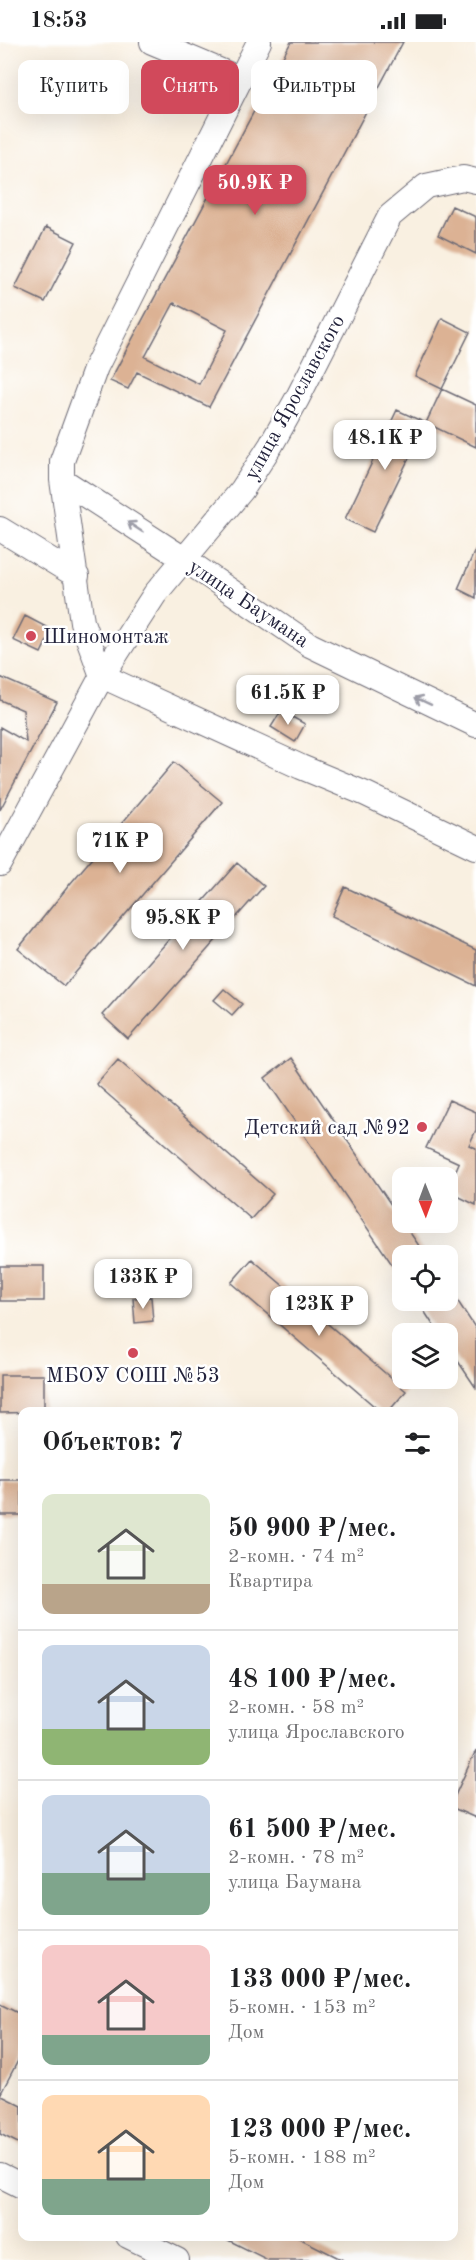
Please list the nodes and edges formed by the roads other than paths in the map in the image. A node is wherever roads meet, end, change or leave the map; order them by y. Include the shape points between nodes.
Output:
1 (152, 42) edge
2 (259, 42) edge
3 (240, 79) junction
4 (476, 181) edge
5 (62, 480) junction
6 (0, 529) edge
7 (184, 559) junction
8 (77, 576) junction
9 (102, 676) junction
10 (476, 725) edge
11 (476, 847) edge
12 (0, 864) edge
13 (0, 2175) edge
14 (18, 2184) edge
15 (139, 2241) edge
16 (177, 2260) edge

1 - 3 street
2 - 3 street
3 - 5 street via 96,367 62,460
4 - 7 street, улица Ярославского via 463,178 426,186 390,216 271,445 242,490
7 -> 5 street, улица Баумана
5 - 8 street
6 - 8 street
7 - 9 street, улица Ярославского via 154,594
10 -> 7 street, улица Баумана via 310,645
8 - 9 street via 82,622
9 - 11 street
9 - 12 street, улица Ярославского
13 - 14 street
15 - 16 street

